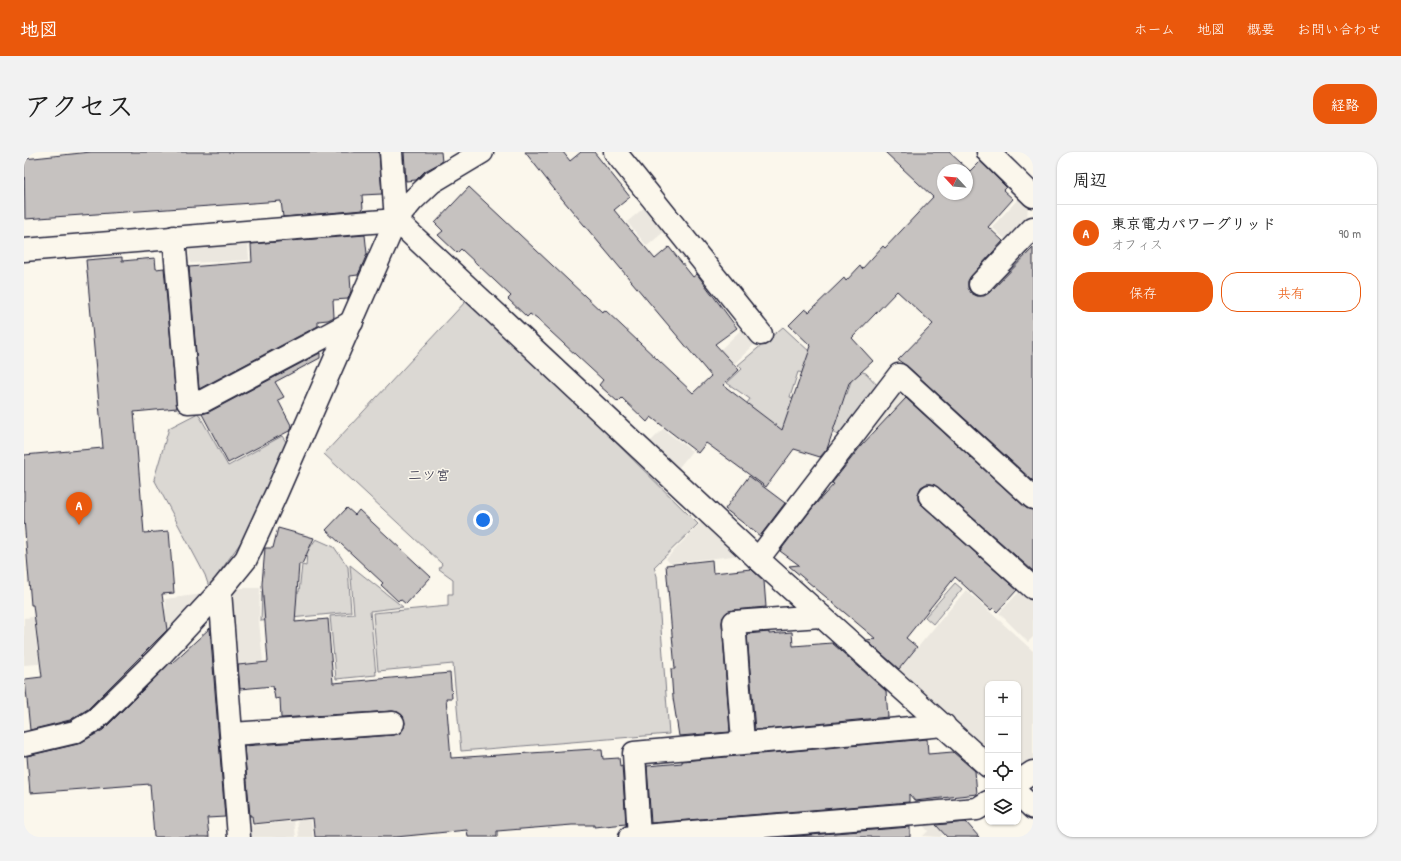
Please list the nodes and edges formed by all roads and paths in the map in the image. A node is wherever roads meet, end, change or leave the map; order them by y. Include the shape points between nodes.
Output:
1 (391, 152) edge
2 (482, 152) edge
3 (615, 152) edge
4 (988, 152) edge
5 (1033, 196) edge
6 (396, 220) junction
7 (1033, 228) edge
8 (174, 237) junction
9 (24, 250) edge
10 (980, 284) dead end
11 (352, 322) junction
12 (761, 334) dead end
13 (930, 496) dead end
14 (1033, 498) edge
15 (758, 559) junction
16 (1033, 588) edge
17 (220, 591) junction
18 (821, 616) junction
19 (393, 723) dead end
20 (944, 725) junction
21 (232, 734) junction
22 (743, 742) junction
23 (24, 744) edge
24 (985, 763) edge
25 (1033, 772) edge
26 (1021, 780) edge
27 (1021, 797) edge
28 (985, 804) edge
29 (1033, 808) edge
30 (239, 837) edge
31 (636, 837) edge

1 - 6 street
2 - 6 street via 432,182
3 - 12 street
4 - 5 street
6 - 8 street
6 - 11 street
6 - 15 street
7 - 10 street
8 - 9 street
8 - 11 street via 188,402 204,401
11 - 17 street via 246,559
13 - 16 street
14 - 15 street via 899,375
15 - 18 street
17 - 21 street
17 - 23 street via 158,658 96,719 75,732
18 - 20 street
18 - 22 street via 734,622
19 - 21 street
20 - 22 street
20 - 24 street
21 - 30 street
22 - 31 street via 634,754
25 - 26 street
27 - 29 street
28 - 31 street via 977,809

